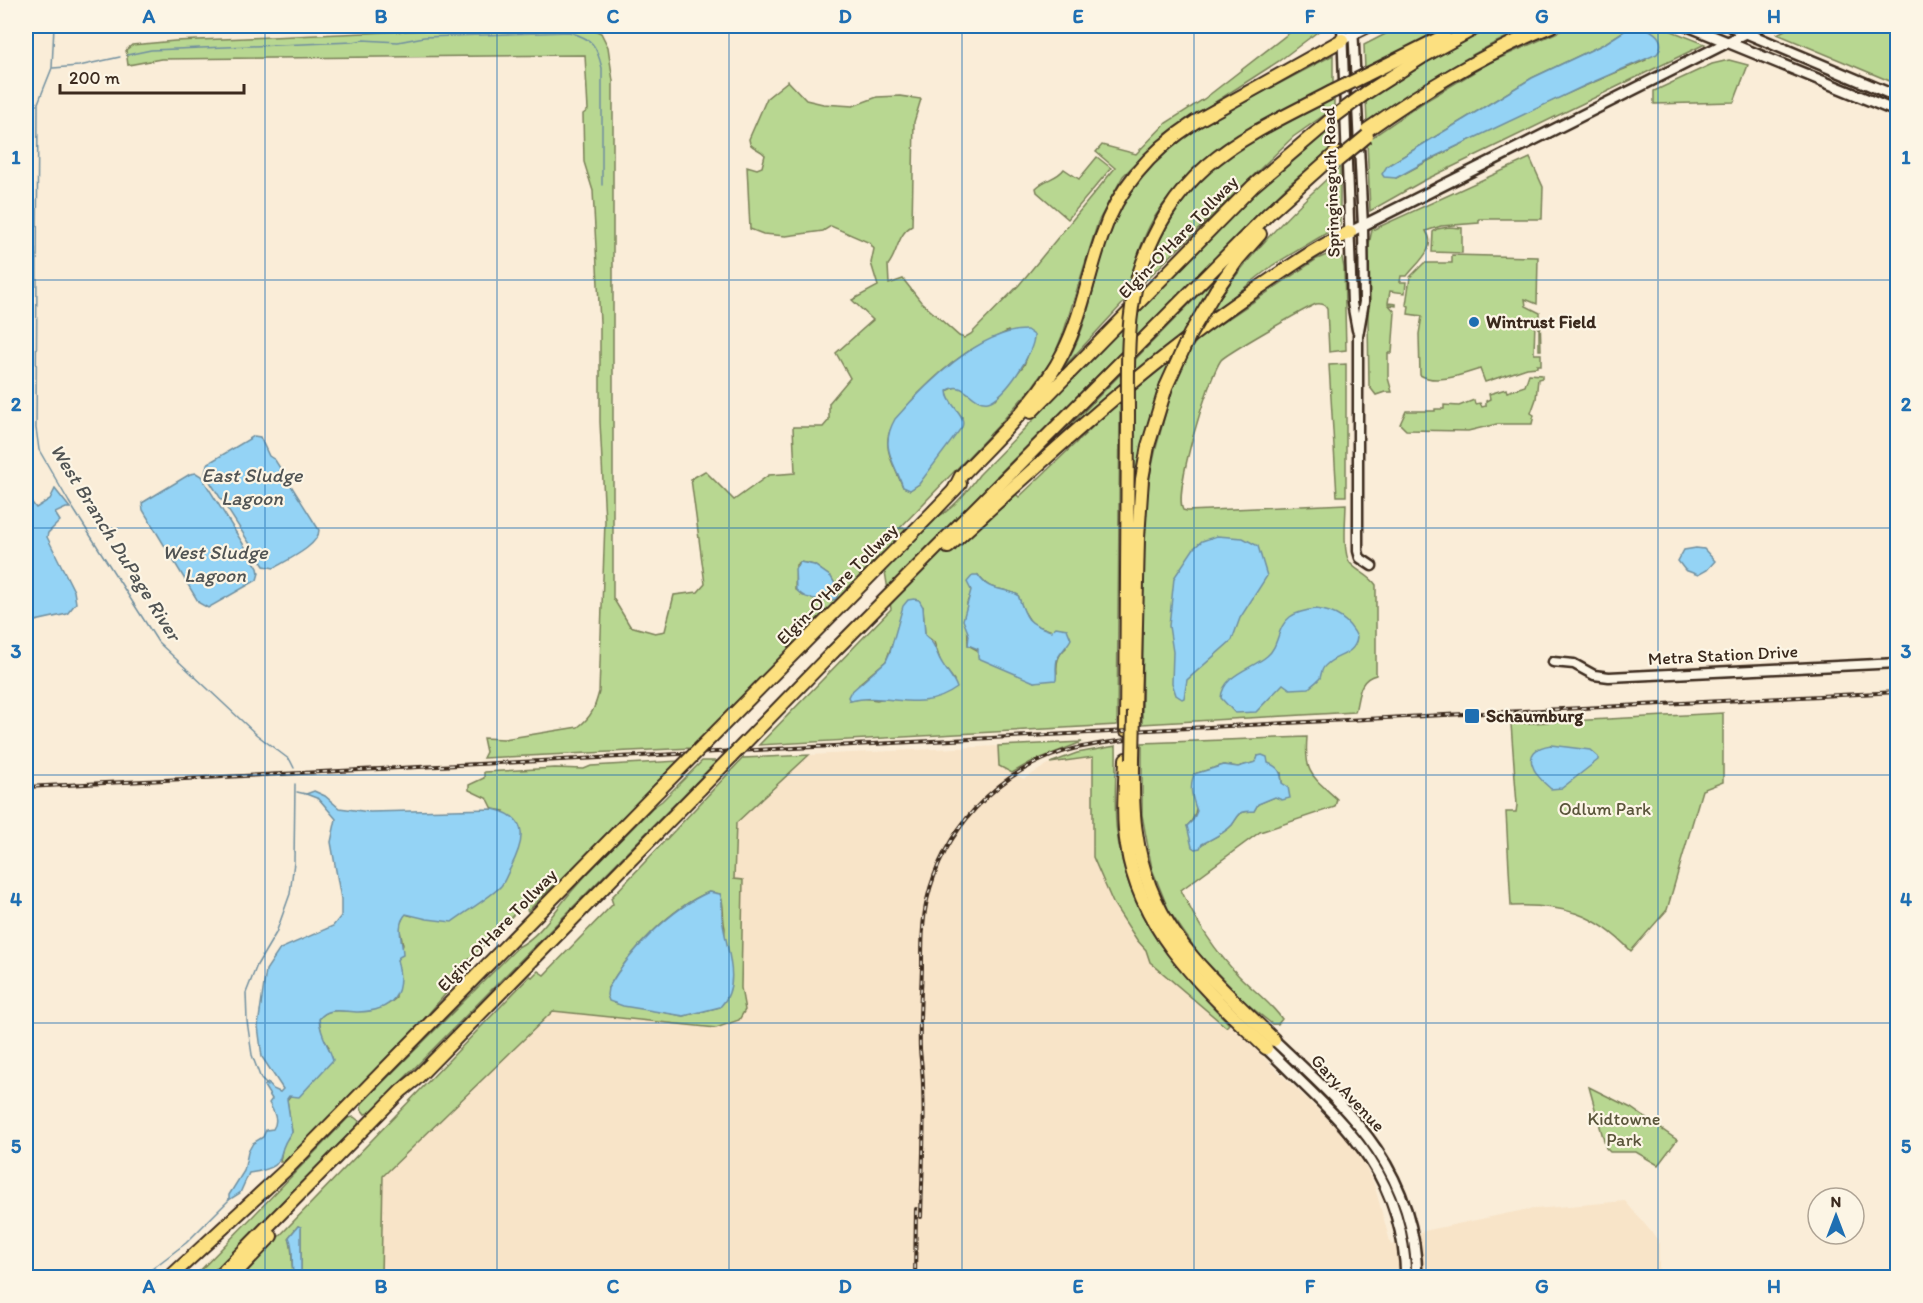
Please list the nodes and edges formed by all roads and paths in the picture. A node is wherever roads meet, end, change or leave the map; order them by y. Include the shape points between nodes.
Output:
1 (1342, 26) edge
2 (1370, 26) edge
3 (1466, 26) edge
4 (1479, 26) edge
5 (1551, 26) edge
6 (1688, 26) edge
7 (1730, 26) edge
8 (1760, 26) edge
9 (1747, 33) junction
10 (1350, 34) edge
11 (1726, 42) junction
12 (1898, 98) edge
13 (1898, 112) edge
14 (1336, 157) junction
15 (1363, 226) junction
16 (1350, 232) junction
17 (1358, 336) junction
18 (1006, 486) junction
19 (954, 490) junction
20 (1372, 566) dead end
21 (1553, 662) dead end
22 (1898, 663) edge
23 (1130, 711) junction
24 (1270, 1044) junction
25 (416, 1079) junction
26 (169, 1278) edge
27 (217, 1278) edge
28 (231, 1278) edge
29 (1406, 1278) edge
30 (1417, 1278) edge

1 - 10 street, Springinsguth Road
2 - 10 main road
3 - 23 highway, bridge via 1236,142 1196,175 1158,226 1138,277 1129,324
4 - 19 highway, Elgin-O'Hare Tollway, bridge via 1366,93 1301,143
5 - 14 highway via 1479,59 1396,110
6 - 11 main road
7 - 9 main road
8 - 9 main road
9 - 11 main road
9 - 12 main road
10 - 15 street, Springinsguth Road
10 - 16 street, Springinsguth Road
10 - 19 highway via 1186,128 1142,165 1110,214 1073,333 1052,373 961,476
11 - 13 main road
11 - 15 main road
14 - 18 highway via 1268,214
14 - 23 highway, bridge via 1238,259 1190,334 1166,387 1142,478
15 - 16 main road
15 - 17 street, Springinsguth Road via 1364,302
16 - 17 street, Springinsguth Road via 1352,303
16 - 18 highway via 1326,243 1207,324
17 - 20 street, Springinsguth Road via 1358,551 1360,558
18 - 25 highway, bridge via 848,644 833,652
19 - 26 highway, Elgin-O'Hare Tollway, bridge via 350,1106
21 - 22 street, Metra Station Drive via 1574,664 1594,675 1608,677
23 - 24 highway via 1124,823 1137,884 1150,915 1183,965
24 - 29 main road, Gary Avenue via 1370,1158 1396,1215
24 - 30 main road, Gary Avenue via 1356,1121 1382,1155 1408,1216
25 - 27 highway
25 - 28 highway

